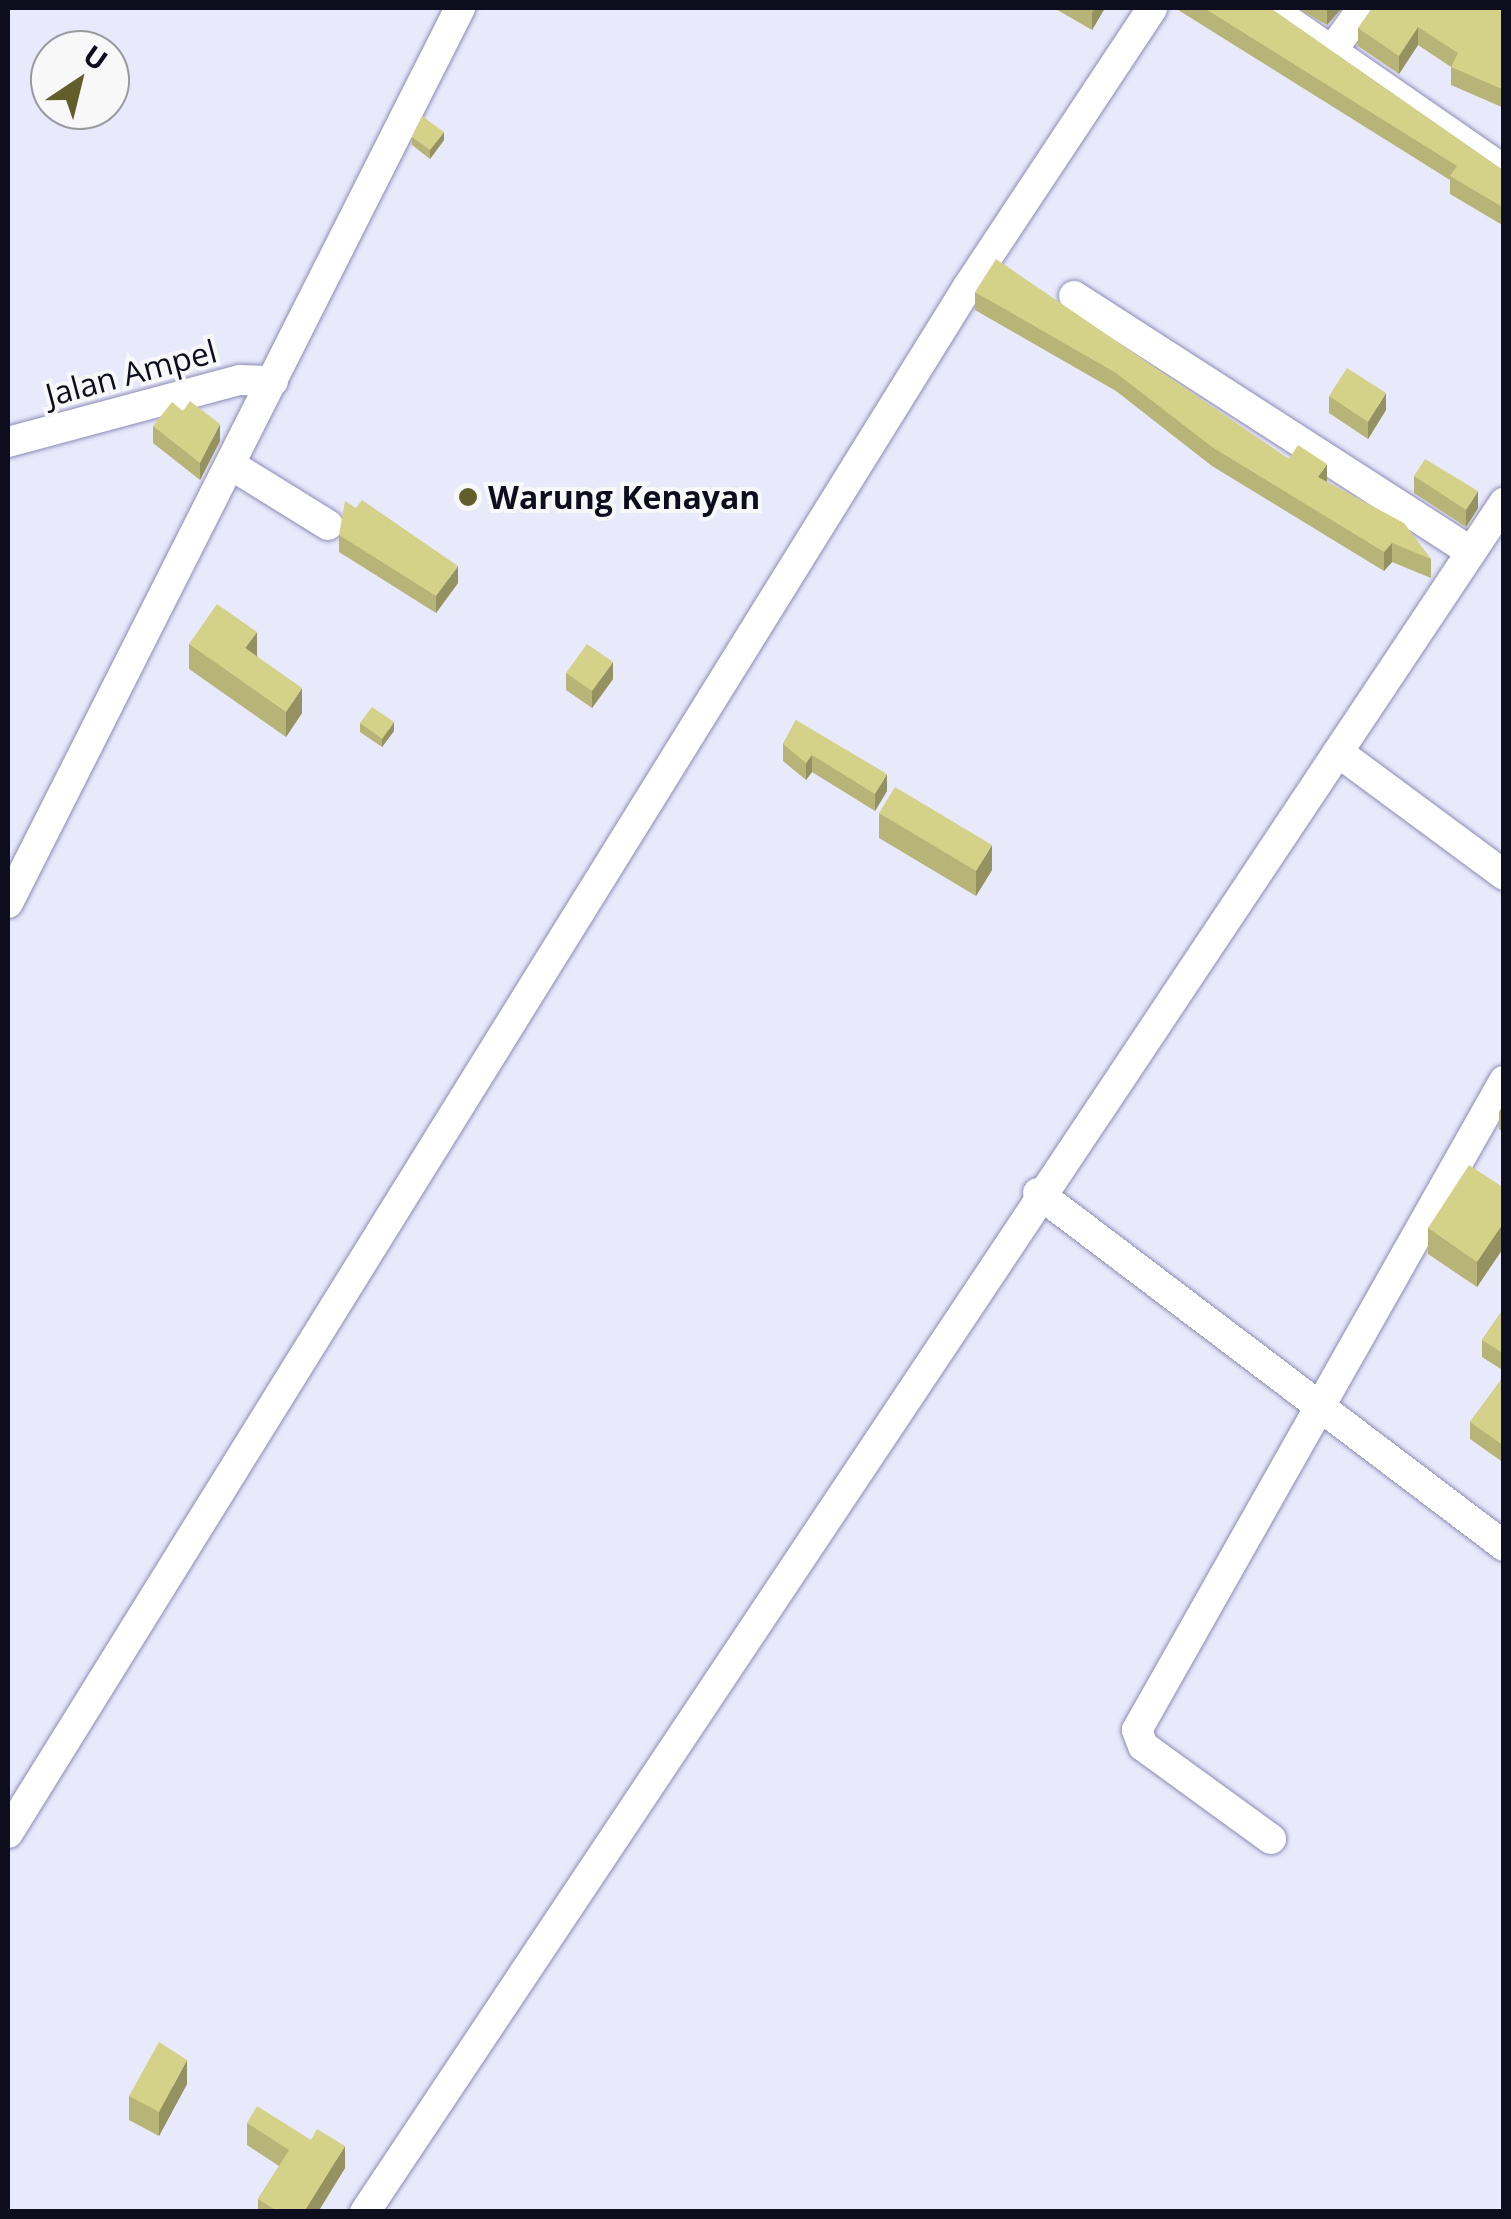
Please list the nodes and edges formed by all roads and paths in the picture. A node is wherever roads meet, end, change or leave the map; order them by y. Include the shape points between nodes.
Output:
1 (460, 8) edge
2 (1152, 8) edge
3 (1270, 8) edge
4 (1363, 8) edge
5 (1332, 48) junction
6 (1504, 170) edge
7 (1074, 296) dead end
8 (273, 381) junction
9 (8, 442) edge
10 (231, 465) junction
11 (1504, 503) edge
12 (328, 526) dead end
13 (1469, 551) junction
14 (1338, 752) junction
15 (1504, 875) edge
16 (8, 903) edge
17 (1504, 1081) edge
18 (1038, 1193) junction
19 (1324, 1408) junction
20 (1504, 1546) edge
21 (8, 1833) edge
22 (1271, 1838) dead end
23 (365, 2212) edge

1 - 8 street
2 - 21 street via 992,248
3 - 5 street
4 - 5 street
5 - 6 street
7 - 13 street
8 - 9 street, Jalan Ampel via 240,380
8 - 10 street
10 - 12 street
10 - 16 street
11 - 13 street
13 - 14 street
14 - 15 street
14 - 18 street
17 - 19 street
18 - 19 street
18 - 23 street
19 - 20 street
19 - 22 street via 1136,1733

